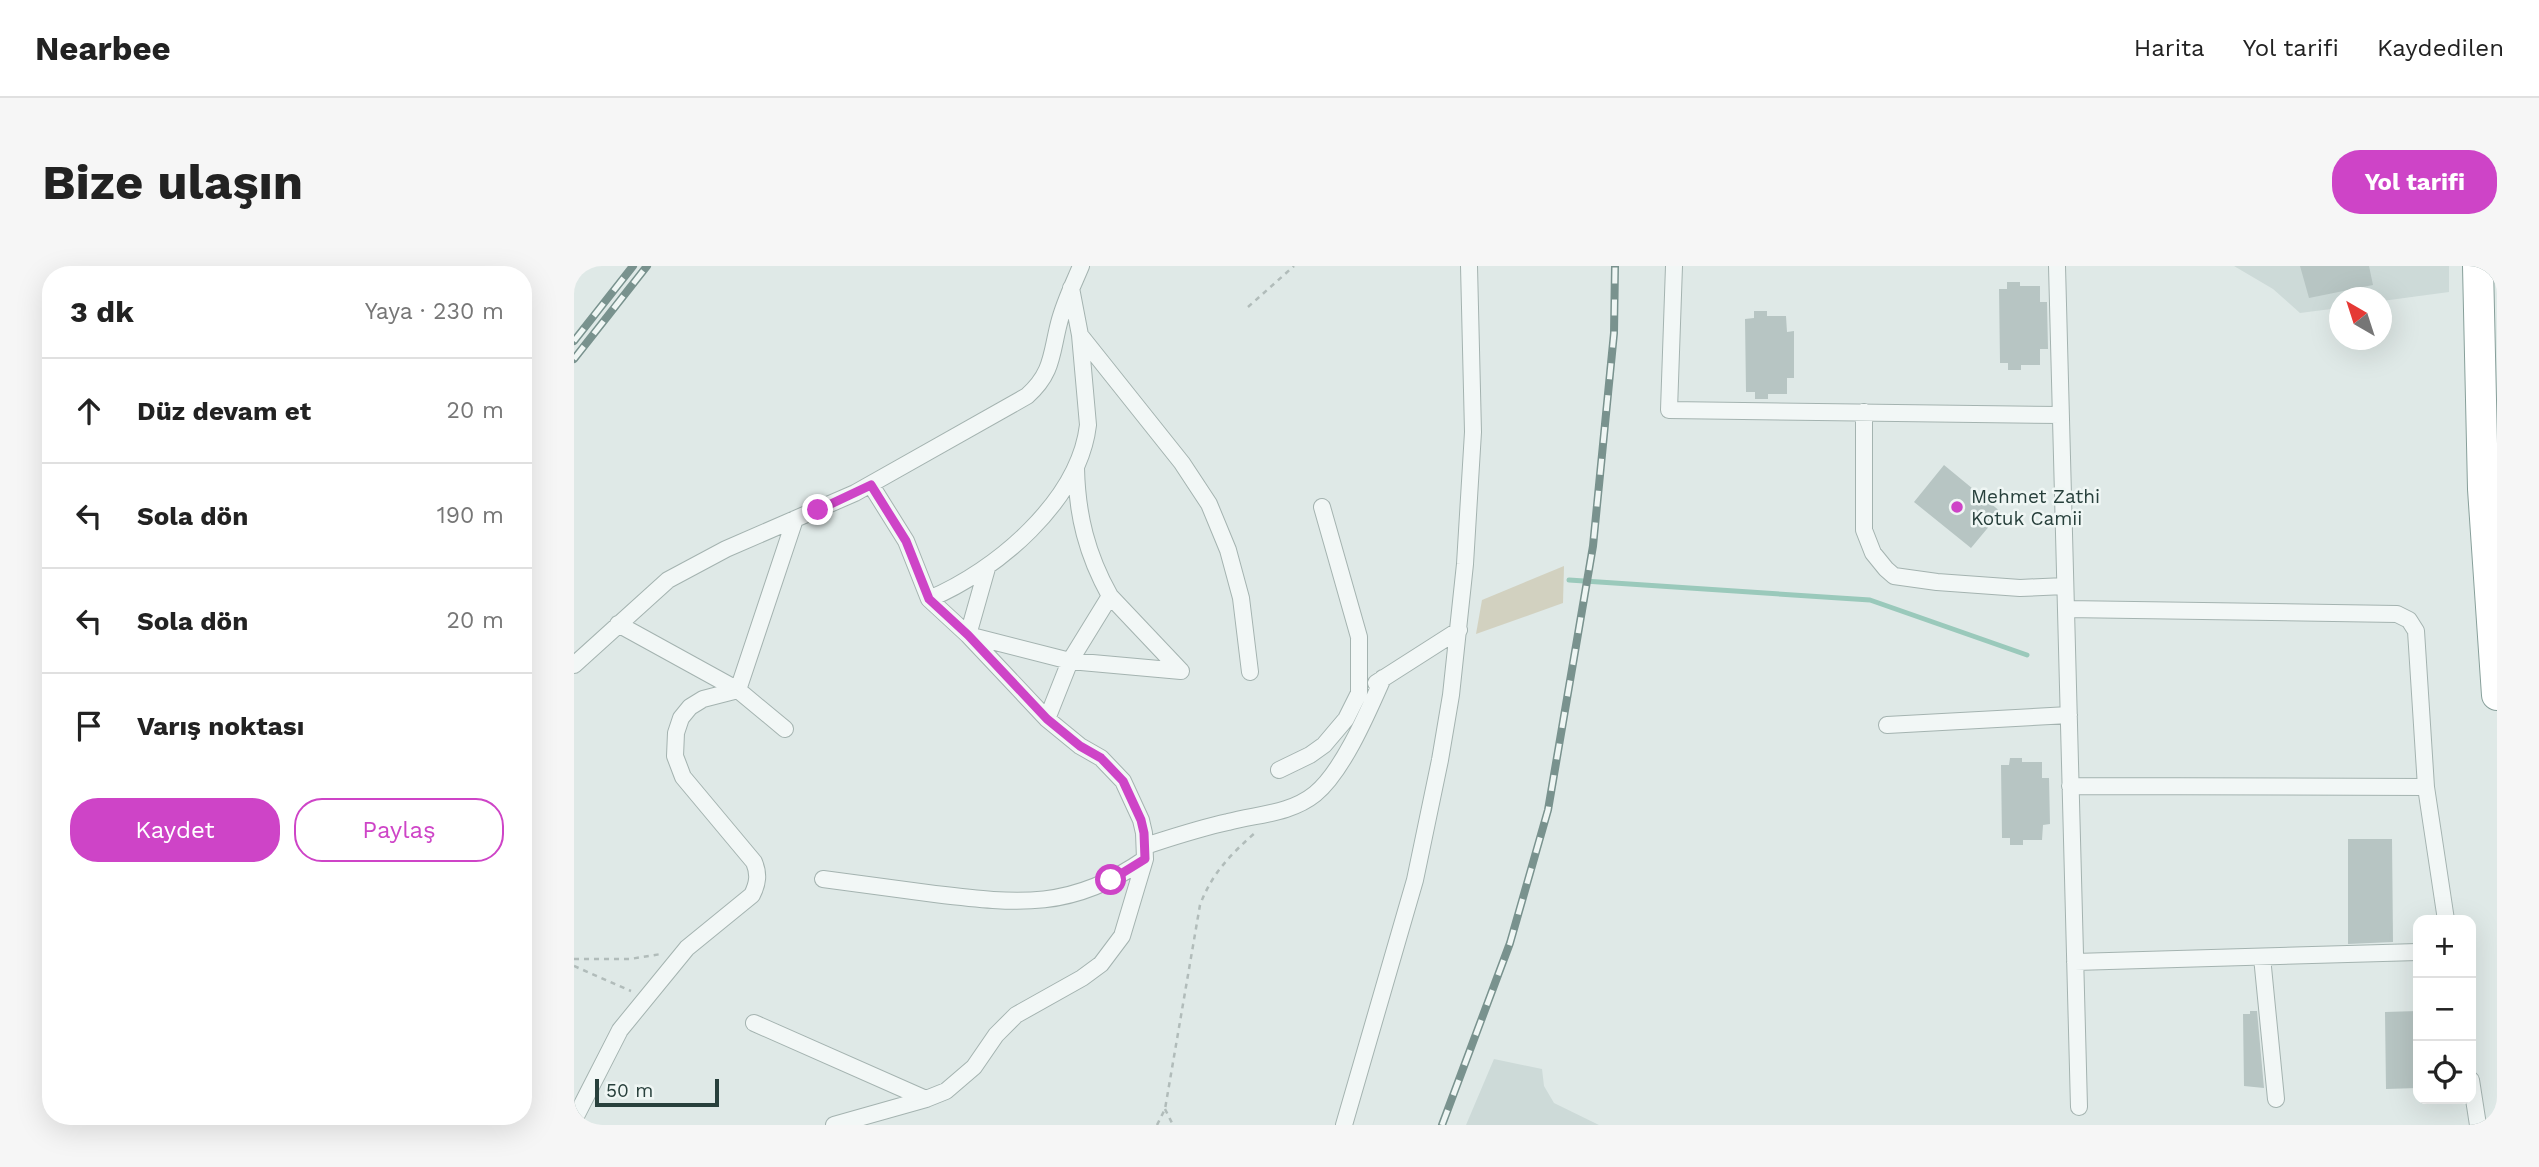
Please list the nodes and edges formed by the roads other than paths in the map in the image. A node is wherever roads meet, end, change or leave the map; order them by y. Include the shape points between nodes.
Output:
1 (1081, 266) edge
2 (1469, 266) edge
3 (1674, 266) edge
4 (2057, 266) edge
5 (2478, 266) edge
6 (1071, 288) junction
7 (1080, 335) junction
8 (1864, 412) junction
9 (2061, 415) junction
10 (1076, 468) junction
11 (871, 485) junction
12 (1322, 507) dead end
13 (795, 519) junction
14 (987, 568) junction
15 (2065, 586) junction
16 (1110, 596) junction
17 (929, 599) junction
18 (2066, 608) junction
19 (618, 624) junction
20 (1459, 630) junction
21 (968, 635) junction
22 (1070, 661) junction
23 (574, 665) edge
24 (1250, 672) dead end
25 (1382, 678) junction
26 (738, 690) junction
27 (1359, 693) junction
28 (2497, 695) edge
29 (2069, 715) junction
30 (1047, 719) junction
31 (1887, 725) dead end
32 (785, 729) dead end
33 (1279, 770) dead end
34 (2070, 786) junction
35 (2426, 787) junction
36 (1145, 853) junction
37 (823, 879) dead end
38 (2445, 915) edge
39 (2413, 952) edge
40 (2262, 957) junction
41 (2075, 962) junction
42 (754, 1023) dead end
43 (926, 1099) junction
44 (2276, 1099) dead end
45 (2475, 1104) edge
46 (2078, 1107) dead end
47 (574, 1120) edge
48 (834, 1125) edge
49 (1344, 1125) edge
50 (2478, 1125) edge

1 - 6 street
2 - 20 street via 1473,432
3 - 8 street via 1669,410
4 - 9 street
5 - 28 highway via 2483,489
6 - 7 street
6 - 11 street via 1049,367 1036,388
7 - 10 street via 1088,425
7 - 24 street via 1209,504 1238,586
8 - 9 street
8 - 15 street via 1864,530 1873,553 1894,576 2020,589
9 - 15 street
10 - 14 street via 1027,532
10 - 16 street via 1082,527
11 - 13 street
11 - 17 street via 906,541
12 - 27 street via 1359,637
13 - 19 street via 667,580
13 - 26 street
14 - 17 street
14 - 21 street
15 - 18 street
16 - 22 street
16 - 22 street via 1181,671
17 - 21 street
18 - 29 street
18 - 35 street via 2397,614 2416,631
19 - 23 street
19 - 26 street
20 - 25 street
20 - 49 street via 1420,858
21 - 22 street
21 - 30 street
22 - 30 street
25 - 27 street
25 - 36 street via 1327,782 1305,801 1203,828
26 - 32 street
26 - 47 street via 703,699 690,708 676,733 675,756 683,777 754,862 758,880 752,895 687,948 646,998 621,1031
27 - 33 street via 1346,719 1324,745
29 - 31 street
29 - 34 street
30 - 36 street via 1101,758 1123,781 1141,820
34 - 35 street
34 - 41 street
35 - 38 street
36 - 37 street via 1093,888 1032,902
36 - 43 street via 1127,922 1109,956 1092,972 1016,1015 965,1076
39 - 40 street
40 - 41 street
40 - 44 street
41 - 46 street
42 - 43 street
43 - 48 street
45 - 50 street

